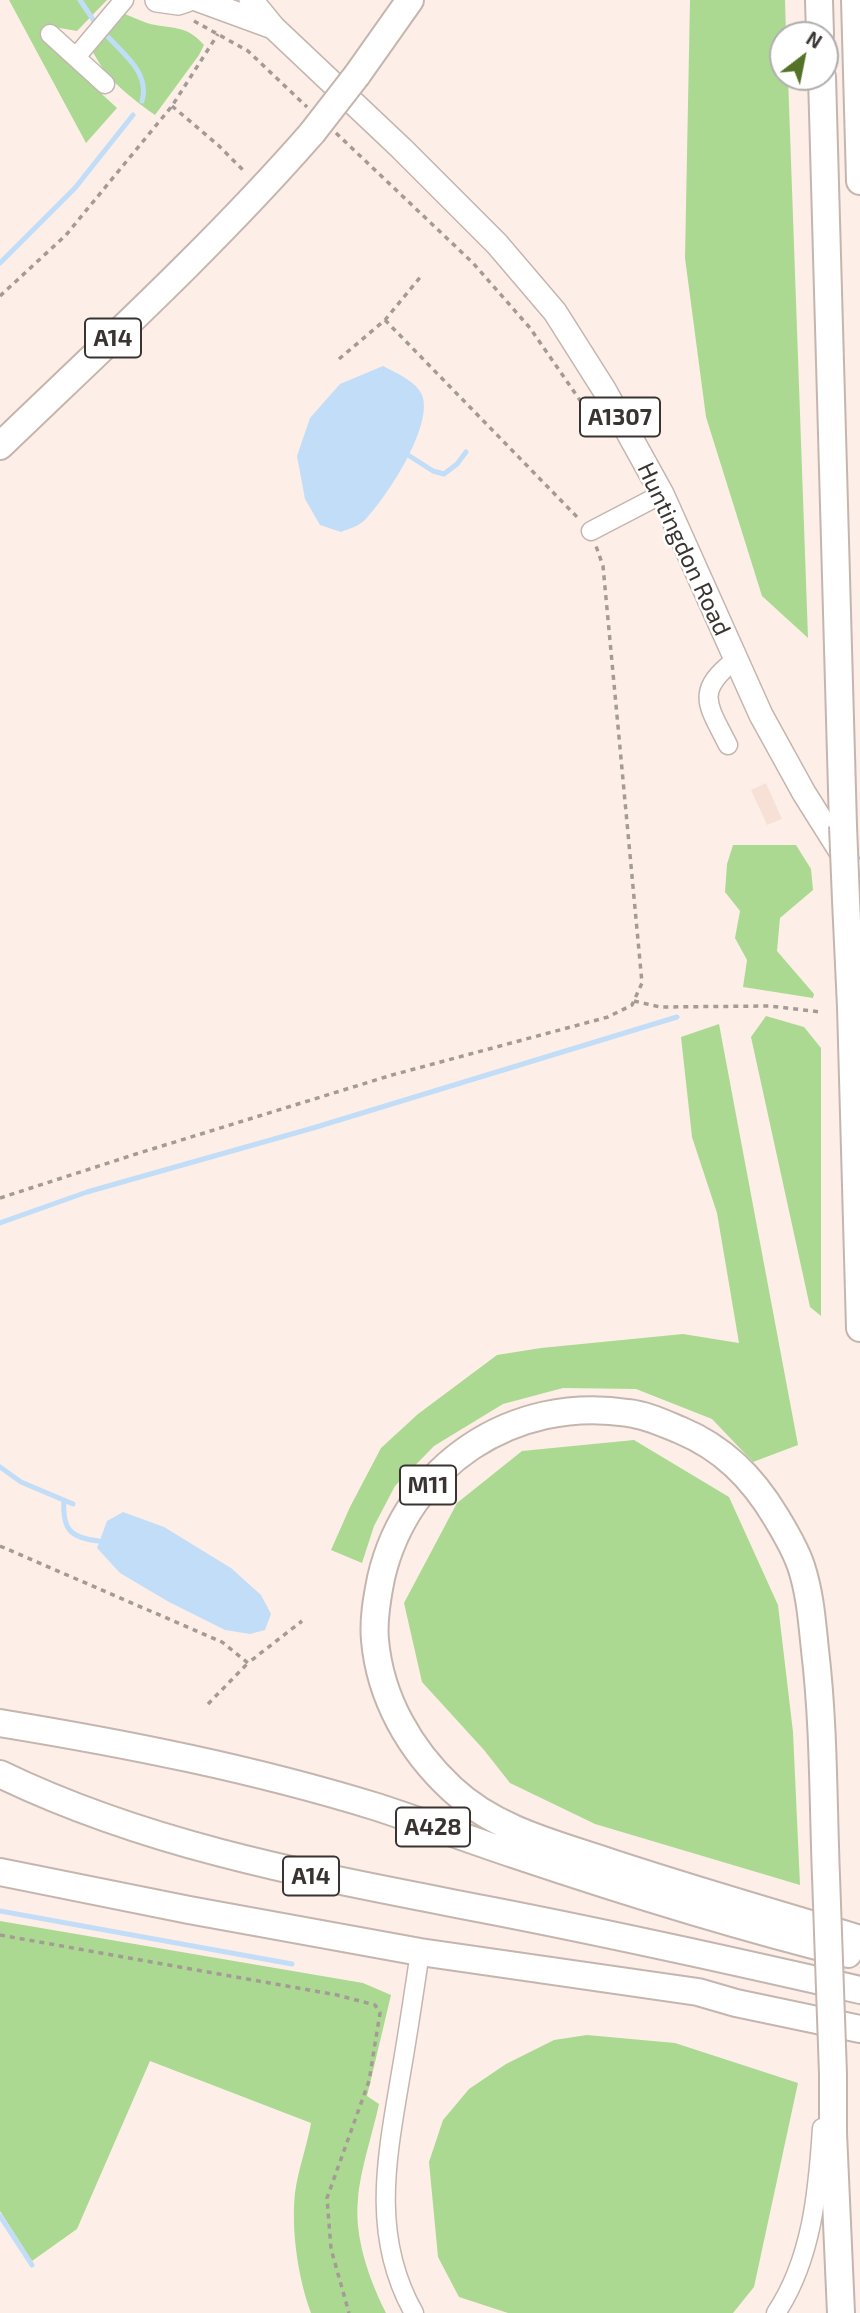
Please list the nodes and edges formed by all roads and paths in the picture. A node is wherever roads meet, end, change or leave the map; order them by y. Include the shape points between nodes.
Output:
1 (124, 0) edge
2 (157, 0) edge
3 (250, 0) edge
4 (410, 0) edge
5 (819, 0) edge
6 (855, 0) edge
7 (192, 6) edge
8 (820, 21) edge
9 (273, 27) junction
10 (50, 34) dead end
11 (218, 34) junction
12 (76, 57) junction
13 (104, 84) dead end
14 (822, 91) edge
15 (172, 106) junction
16 (321, 126) junction
17 (860, 181) edge
18 (263, 189) junction
19 (422, 275) dead end
20 (0, 296) edge
21 (385, 320) junction
22 (339, 359) dead end
23 (604, 435) dead end
24 (0, 446) edge
25 (662, 494) junction
26 (591, 531) junction
27 (735, 660) junction
28 (728, 745) dead end
29 (853, 891) edge
30 (634, 1001) junction
31 (821, 1012) dead end
32 (0, 1198) edge
33 (860, 1328) edge
34 (0, 1546) edge
35 (302, 1621) dead end
36 (248, 1663) junction
37 (208, 1704) dead end
38 (0, 1723) edge
39 (0, 1774) edge
40 (0, 1871) edge
41 (0, 1935) edge
42 (860, 1939) edge
43 (420, 1952) junction
44 (860, 1957) edge
45 (860, 1990) edge
46 (698, 1992) junction
47 (860, 2014) edge
48 (860, 2029) edge
49 (833, 2074) junction
50 (349, 2313) edge
51 (414, 2313) edge
52 (776, 2313) edge
53 (841, 2313) edge

1 - 12 lane
2 - 7 main road
3 - 9 main road, Huntingdon Road / A1307
4 - 16 highway, A14, bridge
5 - 8 highway
6 - 17 highway
7 - 9 main road, Huntingdon Road / A1307
7 - 11 path
9 - 25 main road, Huntingdon Road / A1307 via 497,244 555,312
10 - 12 lane
11 - 15 path
11 - 16 path via 248,51
12 - 13 lane
14 - 29 highway, bridge via 843,826
15 - 18 path
15 - 20 path via 66,235
16 - 18 highway, A14
16 - 23 path via 473,263 530,328
18 - 24 highway, A14
19 - 21 path
21 - 22 path
21 - 26 path
25 - 26 lane
25 - 27 main road, Huntingdon Road / A1307
26 - 30 path via 603,565 641,969 642,983
27 - 28 lane via 708,690 712,713
27 - 29 main road, Huntingdon Road / A1307
29 - 33 highway via 851,1007
30 - 31 path via 660,1007 770,1006
30 - 32 path via 608,1017 392,1075
34 - 36 path via 222,1642
35 - 36 path
36 - 37 path
38 - 44 highway, A428 via 226,1765 377,1807 648,1898
39 - 45 highway, A14 via 66,1804 281,1870 632,1938
40 - 43 highway
41 - 50 path via 337,1995 375,2006 380,2013 369,2081 327,2198 331,2249
42 - 49 highway, M11, bridge via 701,1893 525,1834 469,1803 432,1768 390,1705 374,1636 383,1573 397,1532 447,1465 479,1441 520,1421 566,1411 629,1413 696,1437 733,1462 750,1479 788,1537 809,1598 820,1686 826,1876
43 - 46 highway
43 - 51 lane via 384,2200 390,2257
46 - 47 highway via 739,1993
46 - 48 highway
49 - 52 lane via 805,2246 795,2278
49 - 53 highway, M11

